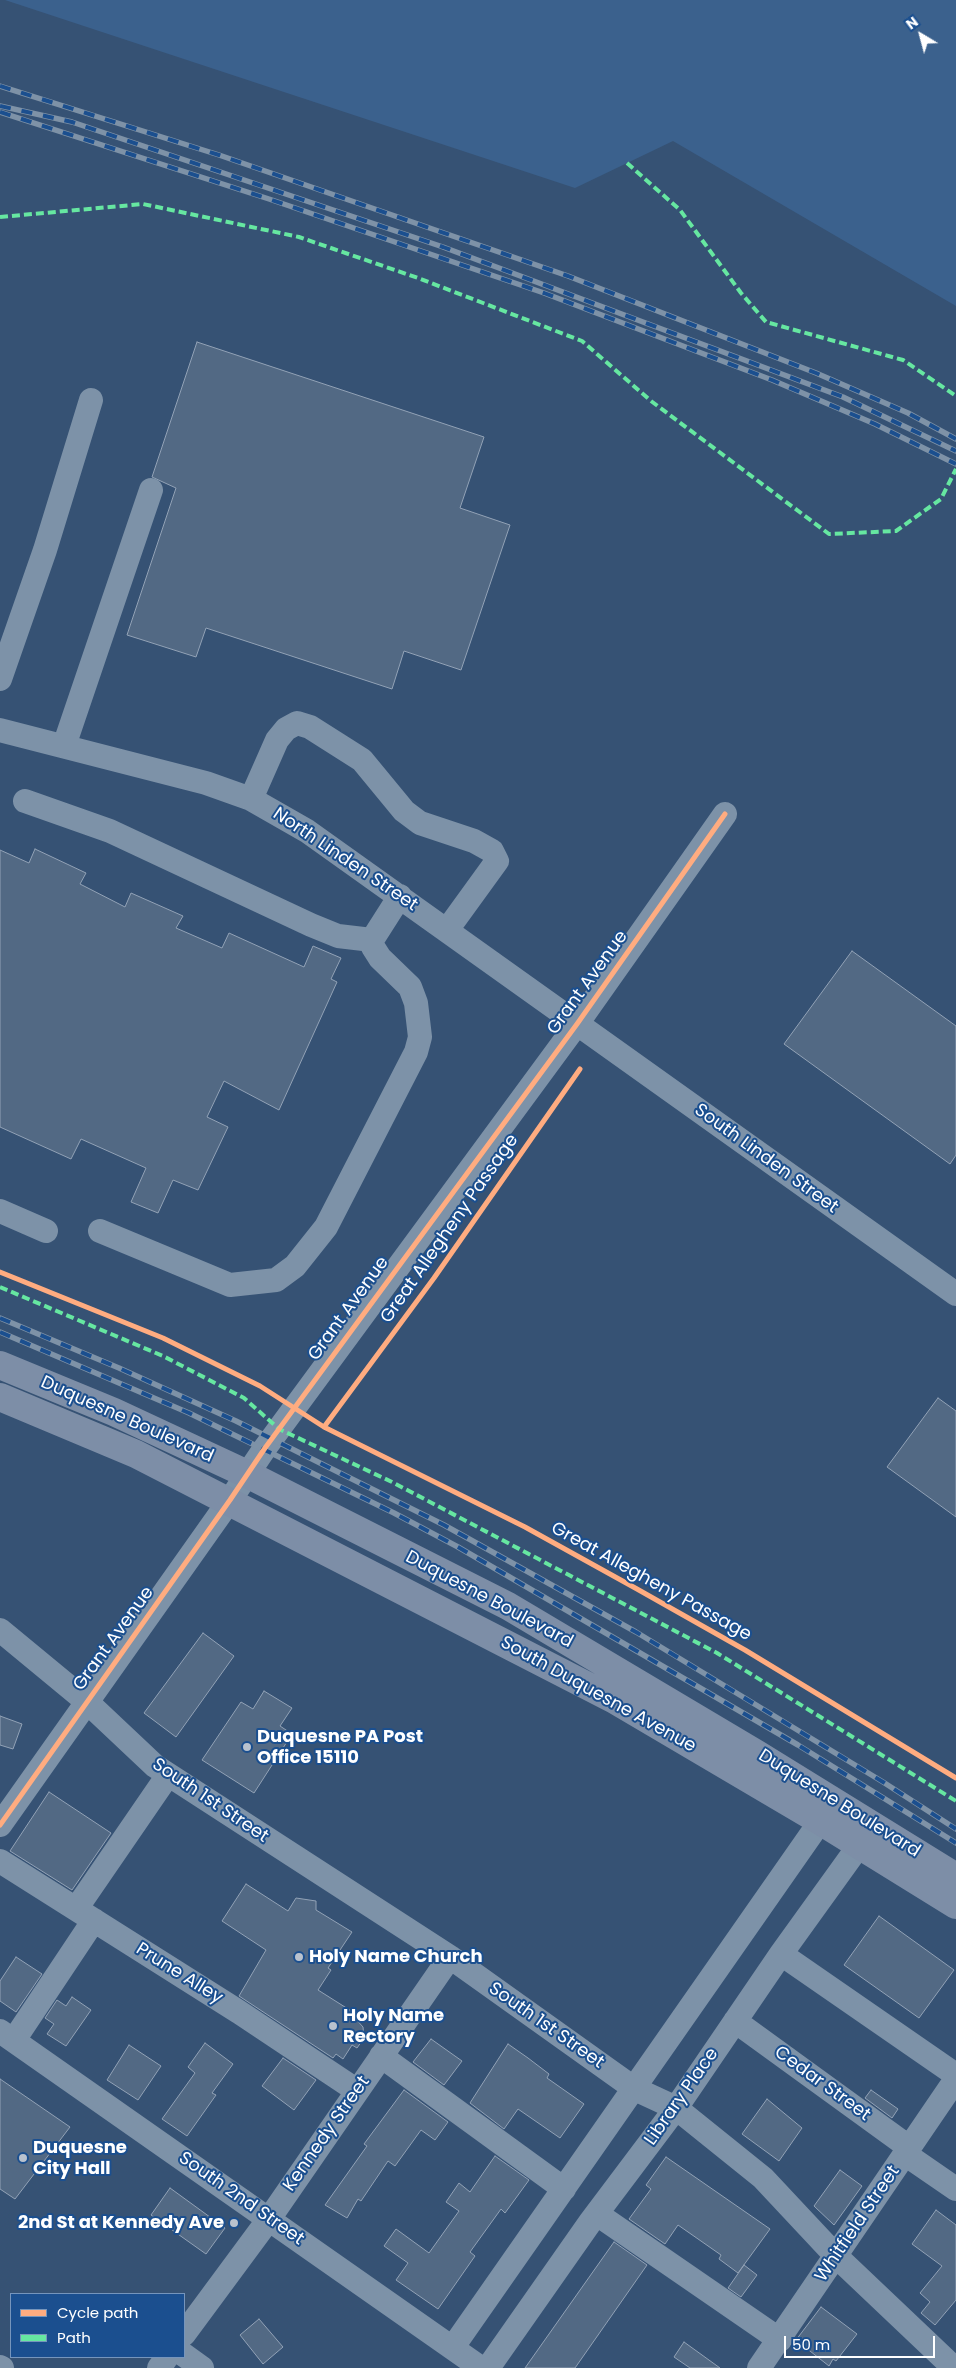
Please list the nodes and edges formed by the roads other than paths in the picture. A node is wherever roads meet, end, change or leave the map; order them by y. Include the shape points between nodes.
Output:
1 (91, 400) dead end
2 (151, 490) dead end
3 (0, 680) edge
4 (0, 730) edge
5 (64, 746) junction
6 (251, 799) junction
7 (25, 801) dead end
8 (725, 814) dead end
9 (400, 896) junction
10 (447, 930) junction
11 (372, 940) junction
12 (577, 1024) junction
13 (0, 1210) edge
14 (100, 1230) dead end
15 (46, 1231) dead end
16 (956, 1294) edge
17 (0, 1365) edge
18 (0, 1397) edge
19 (247, 1474) junction
20 (230, 1500) junction
21 (0, 1630) edge
22 (86, 1701) junction
23 (168, 1775) junction
24 (827, 1811) junction
25 (1, 1820) edge
26 (866, 1835) junction
27 (0, 1861) edge
28 (956, 1877) edge
29 (956, 1905) edge
30 (85, 1914) junction
31 (781, 1954) junction
32 (450, 1957) junction
33 (735, 2021) junction
34 (7, 2036) edge
35 (381, 2056) junction
36 (956, 2075) edge
37 (956, 2079) edge
38 (635, 2089) junction
39 (356, 2090) junction
40 (676, 2108) junction
41 (908, 2151) junction
42 (956, 2188) edge
43 (564, 2189) junction
44 (597, 2214) junction
45 (269, 2219) junction
46 (836, 2256) junction
47 (185, 2333) edge
48 (780, 2340) junction
49 (453, 2347) junction
50 (185, 2356) edge
51 (202, 2368) edge
52 (481, 2368) edge
53 (488, 2368) edge
54 (759, 2368) edge
55 (954, 2368) edge

1 - 3 street via 45,550
2 - 5 street
4 - 5 street, North Linden Street
5 - 6 street, North Linden Street via 171,773
6 - 9 street, North Linden Street via 307,831
6 - 10 street via 277,740 296,723 310,727 362,760 404,811 420,823 474,840 492,851 497,861
7 - 11 street via 110,831 338,936
8 - 12 street, Grant Avenue
9 - 10 street, North Linden Street
9 - 11 street
10 - 12 street, North Linden Street
11 - 14 street via 380,958 410,987 416,1004 420,1037 416,1052 343,1196 326,1227 295,1266 276,1280 230,1285
12 - 16 street, South Linden Street
12 - 19 street, Grant Avenue
13 - 15 street
17 - 19 main road, Duquesne Boulevard via 114,1412
18 - 20 main road, Duquesne Boulevard via 136,1454
19 - 20 street, Grant Avenue
19 - 24 main road, Duquesne Boulevard via 508,1606
20 - 22 street, Grant Avenue
20 - 24 main road, South Duquesne Avenue via 307,1543
21 - 22 street, South 1st Street
22 - 23 street, South 1st Street
22 - 25 street, Grant Avenue
23 - 30 street
23 - 32 street, South 1st Street
24 - 26 main road, South Duquesne Avenue
24 - 38 street
26 - 28 main road, Duquesne Boulevard
26 - 29 main road, South Duquesne Avenue
26 - 31 street, Library Place
27 - 30 street, Prune Alley
30 - 34 street
30 - 39 street, Prune Alley
31 - 33 street, Library Place
31 - 36 street
32 - 35 street, Kennedy Street
32 - 38 street, South 1st Street
33 - 40 street, Library Place
33 - 41 street, Cedar Street
34 - 45 street, South 2nd Street
35 - 39 street, Kennedy Street
35 - 43 street
37 - 41 street, Whitfield Street
38 - 40 street, South 1st Street
38 - 43 street
39 - 45 street, Kennedy Street
40 - 44 street, Library Place
40 - 46 street, South 1st Street via 762,2178
41 - 42 street, Cedar Street
41 - 46 street, Whitfield Street
43 - 49 street
44 - 48 street
44 - 53 street, Library Place
45 - 47 street, Kennedy Street
45 - 49 street, South 2nd Street
46 - 48 street, Whitfield Street
46 - 55 street, South 1st Street
48 - 54 street, Whitfield Street
49 - 52 street, South 2nd Street
50 - 51 street

